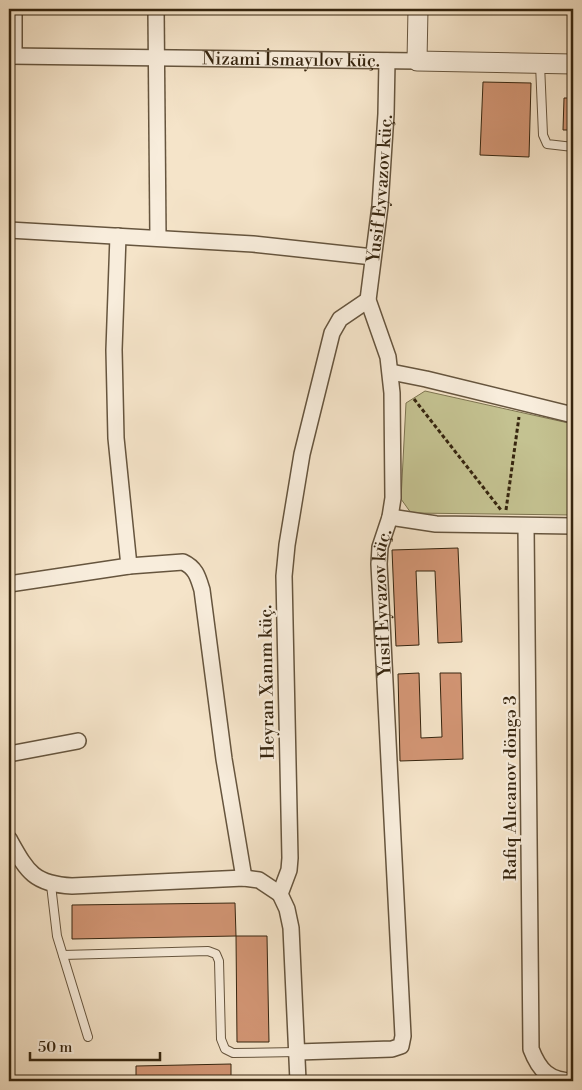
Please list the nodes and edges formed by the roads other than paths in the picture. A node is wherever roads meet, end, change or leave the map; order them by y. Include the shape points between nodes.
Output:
1 (14, 9) edge
2 (156, 9) edge
3 (418, 9) edge
4 (11, 56) edge
5 (157, 58) junction
6 (387, 61) junction
7 (417, 61) junction
8 (540, 64) junction
9 (573, 64) edge
10 (573, 147) edge
11 (9, 230) edge
12 (118, 236) junction
13 (158, 238) junction
14 (373, 257) junction
15 (368, 300) junction
16 (390, 372) junction
17 (573, 415) edge
18 (390, 517) junction
19 (573, 526) edge
20 (526, 527) junction
21 (130, 566) junction
22 (9, 584) edge
23 (78, 741) dead end
24 (9, 754) edge
25 (9, 839) edge
26 (244, 878) junction
27 (51, 884) junction
28 (280, 894) junction
29 (63, 955) junction
30 (88, 1037) dead end
31 (297, 1052) junction
32 (298, 1081) edge
33 (573, 1081) edge

1 - 4 street
2 - 5 street
3 - 7 street
4 - 5 street, Nizami İsmayılov küç.
5 - 6 street, Nizami İsmayılov küç.
5 - 13 street
6 - 7 street, Nizami İsmayılov küç.
6 - 14 street, Yusif Eyvazov küç. via 380,206
7 - 8 street, Nizami İsmayılov küç.
8 - 9 street, Nizami İsmayılov küç.
8 - 10 lane via 543,135 547,144 554,147
11 - 12 street
12 - 13 street
12 - 21 street via 114,350 116,438
13 - 14 street
14 - 15 street, Yusif Eyvazov küç.
15 - 16 street, Yusif Eyvazov küç.
15 - 28 street, Heyran Xanım küç. via 340,319 332,333 302,454 287,544 284,616 290,858
16 - 17 street
16 - 18 street, Yusif Eyvazov küç. via 393,498
18 - 20 street via 436,524
18 - 31 street, Yusif Eyvazov küç. via 382,539 379,564 403,1036 401,1046 392,1049
19 - 20 street
20 - 33 street, Rafiq Alıcanov döngə 3 via 531,1048 537,1065 547,1076
21 - 22 street
21 - 26 street via 183,562 197,572
23 - 24 street
25 - 27 street via 30,872
26 - 27 street via 72,886
26 - 28 street via 258,880
27 - 29 lane via 53,913
28 - 31 street via 291,928
29 - 30 lane
29 - 31 lane via 208,951 216,954 219,961 221,1039 225,1049 233,1053
31 - 32 street

